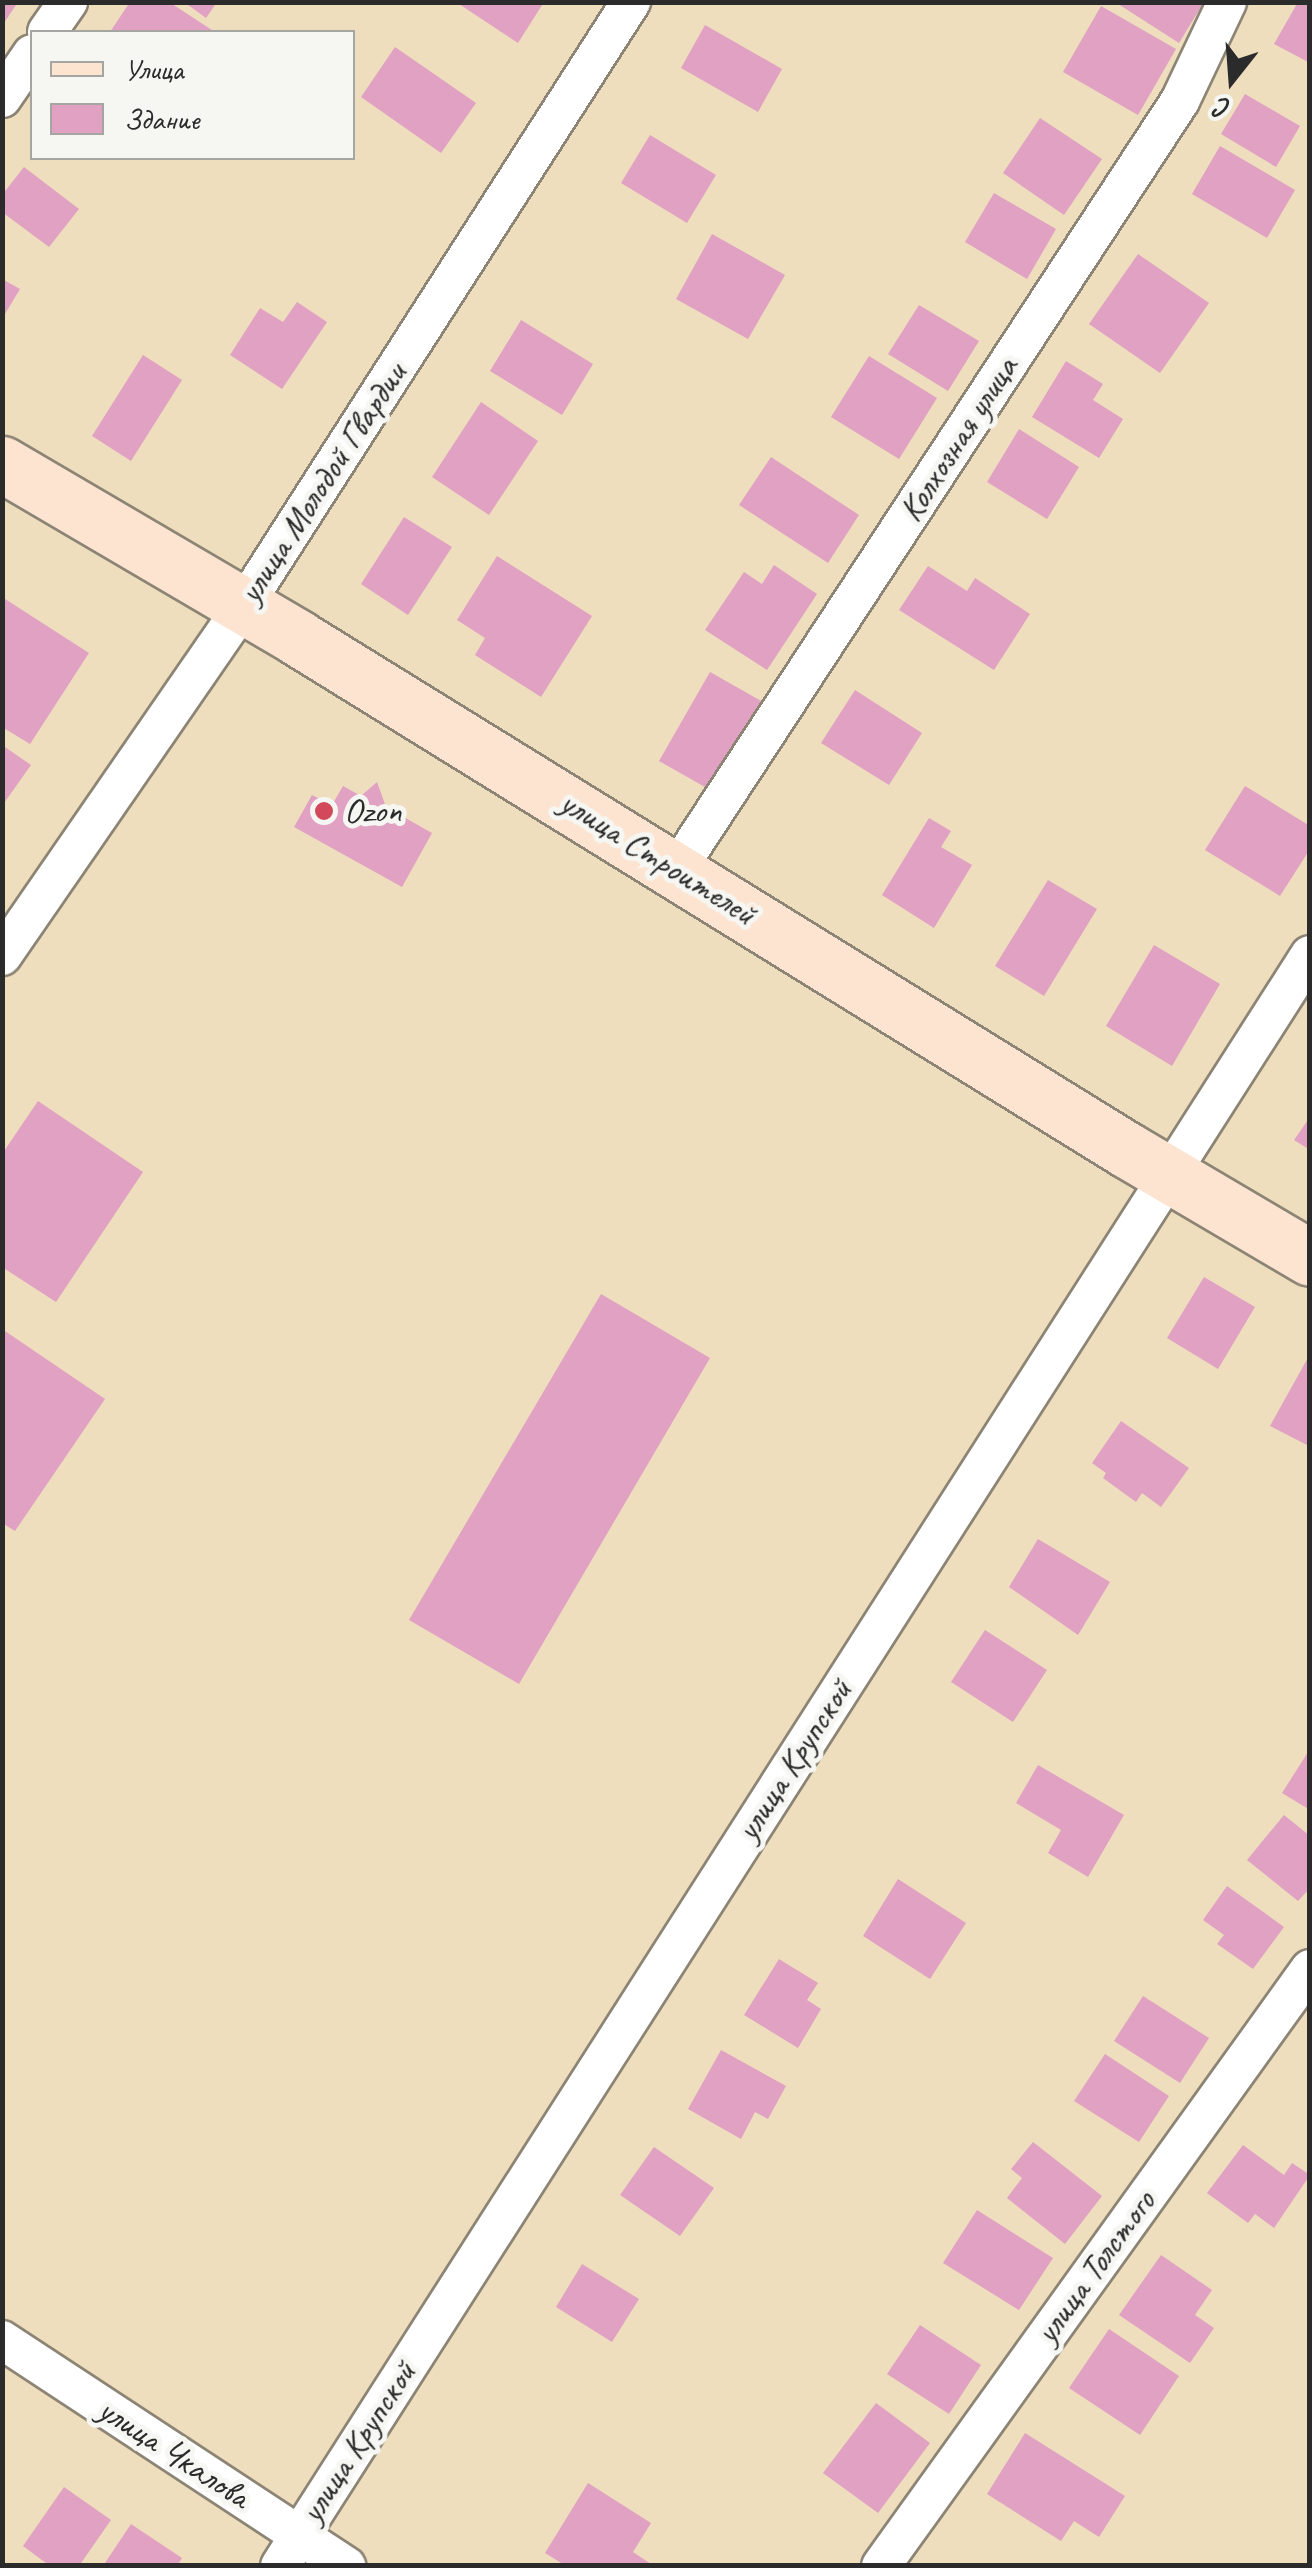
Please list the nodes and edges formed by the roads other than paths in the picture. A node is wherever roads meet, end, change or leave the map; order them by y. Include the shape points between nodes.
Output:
1 (68, 2) edge
2 (631, 2) edge
3 (1227, 2) edge
4 (49, 30) edge
5 (30, 57) edge
6 (2, 98) edge
7 (2, 464) edge
8 (244, 605) junction
9 (677, 870) junction
10 (1310, 955) edge
11 (2, 956) edge
12 (1168, 1175) junction
13 (1310, 1258) edge
14 (1310, 1969) edge
15 (2, 2340) edge
16 (289, 2550) edge
17 (346, 2566) edge
18 (880, 2566) edge

1 - 4 street
2 - 8 street, улица Молодой Гвардии
3 - 9 street, Колхозная улица via 1180,101
5 - 6 street
7 - 8 street, улица Строителей
8 - 9 street, улица Строителей
8 - 11 street, улица Молодой Гвардии
9 - 12 street, улица Строителей
10 - 12 street, улица Крупской
12 - 13 street, улица Строителей
12 - 16 street, улица Крупской
14 - 18 street, улица Толстого
15 - 16 street, улица Чкалова
16 - 17 street, улица Чкалова

